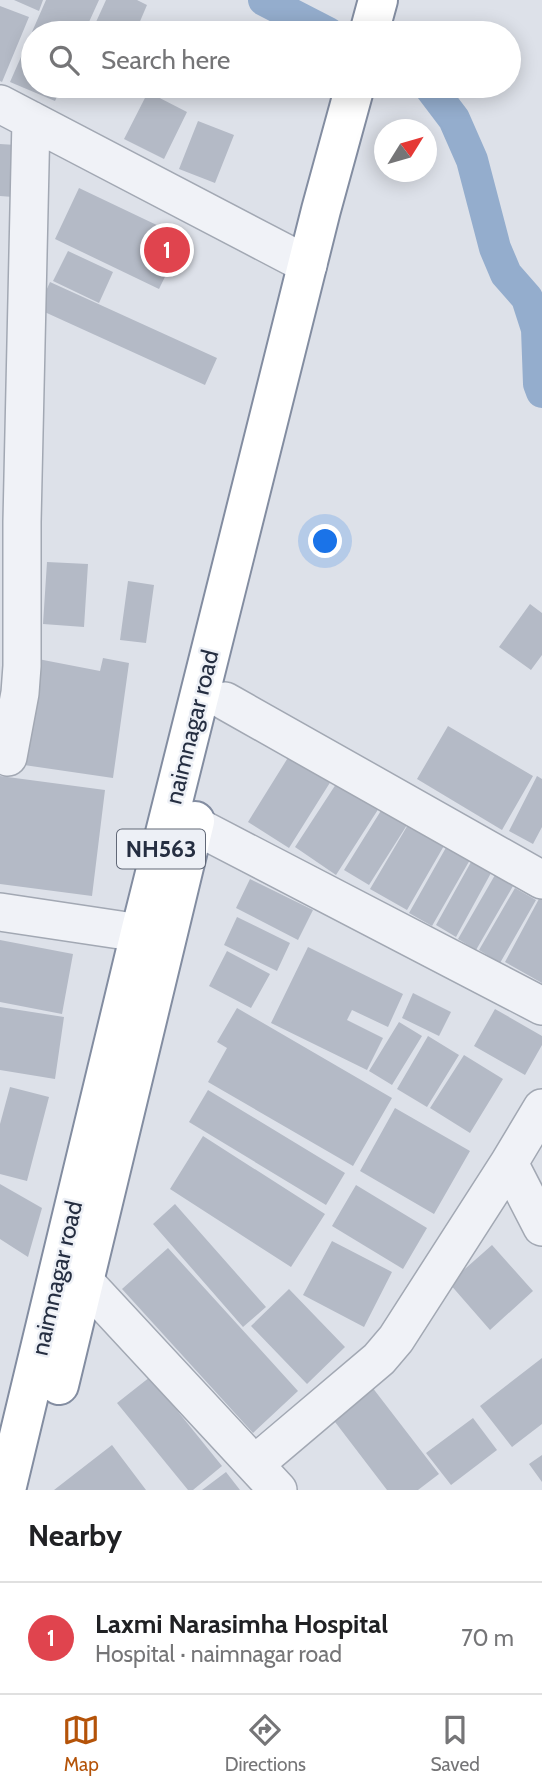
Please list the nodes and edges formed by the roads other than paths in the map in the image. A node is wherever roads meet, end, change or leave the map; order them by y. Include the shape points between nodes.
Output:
1 (353, 98) edge
2 (375, 98) edge
3 (16, 112) edge
4 (333, 213) junction
5 (308, 265) junction
6 (225, 701) junction
7 (8, 757) dead end
8 (194, 825) junction
9 (542, 880) edge
10 (0, 912) edge
11 (140, 933) junction
12 (542, 1006) edge
13 (542, 1108) edge
14 (509, 1163) junction
15 (542, 1227) edge
16 (84, 1281) junction
17 (13, 1476) edge
18 (266, 1477) edge

1 - 4 highway, NH563
2 - 4 highway, NH563
3 - 5 street
3 - 7 street via 22,666
4 - 5 highway, naimnagar road / NH563
4 - 6 highway, NH563
5 - 11 highway, naimnagar road / NH563
6 - 8 highway, NH563
6 - 9 street
8 - 12 street
8 - 16 highway, NH563
10 - 11 street
11 - 17 highway, naimnagar road / NH563
13 - 14 street
14 - 15 street
14 - 18 street via 396,1339
16 - 17 highway, NH563
16 - 18 street

